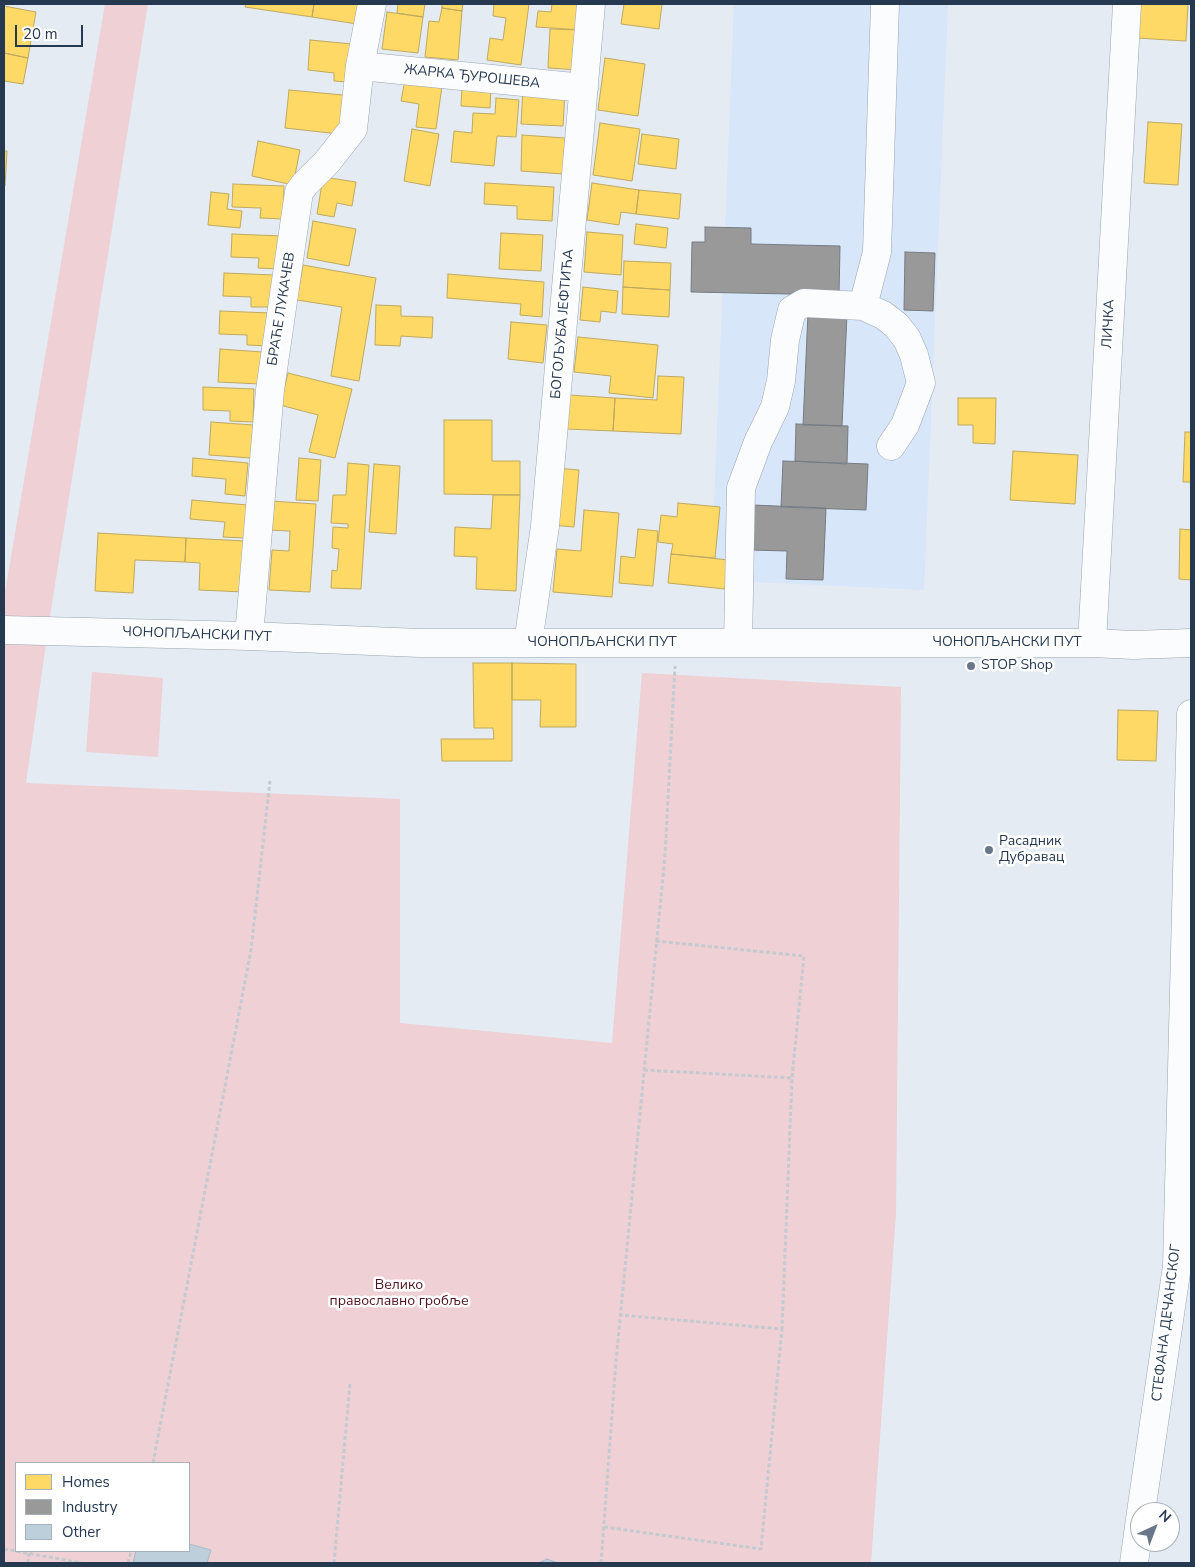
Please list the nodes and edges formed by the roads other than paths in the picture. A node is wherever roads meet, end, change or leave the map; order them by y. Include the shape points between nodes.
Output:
1 (372, 4) edge
2 (591, 4) edge
3 (885, 4) edge
4 (1127, 4) edge
5 (360, 66) junction
6 (584, 88) junction
7 (863, 306) junction
8 (891, 446) dead end
9 (8, 630) edge
10 (249, 636) junction
11 (528, 643) junction
12 (738, 643) junction
13 (1092, 643) junction
14 (1191, 643) edge
15 (1191, 714) edge
16 (1142, 1502) edge

1 - 5 street, БРАЋЕ ЛУКАЧЕВ
2 - 6 street, БОГОЉУБА ЈЕФТИЋА
3 - 7 street via 876,252
4 - 13 street, ЛИЧКА
5 - 6 street, ЖАРКА ЂУРОШЕВА
5 - 10 street, БРАЋЕ ЛУКАЧЕВ via 353,129 300,192 270,390
6 - 11 street, БОГОЉУБА ЈЕФТИЋА via 546,526
7 - 8 street via 896,325 914,355 920,384 905,425
7 - 12 street via 804,303 792,310 775,407 741,488
9 - 10 street, ЧОНОПЉАНСКИ ПУТ
10 - 11 street, ЧОНОПЉАНСКИ ПУТ via 420,643
11 - 12 street, ЧОНОПЉАНСКИ ПУТ
12 - 13 street, ЧОНОПЉАНСКИ ПУТ
13 - 14 street, ЧОНОПЉАНСКИ ПУТ
15 - 16 street, СТЕФАНА ДЕЧАНСКОГ via 1177,1266

